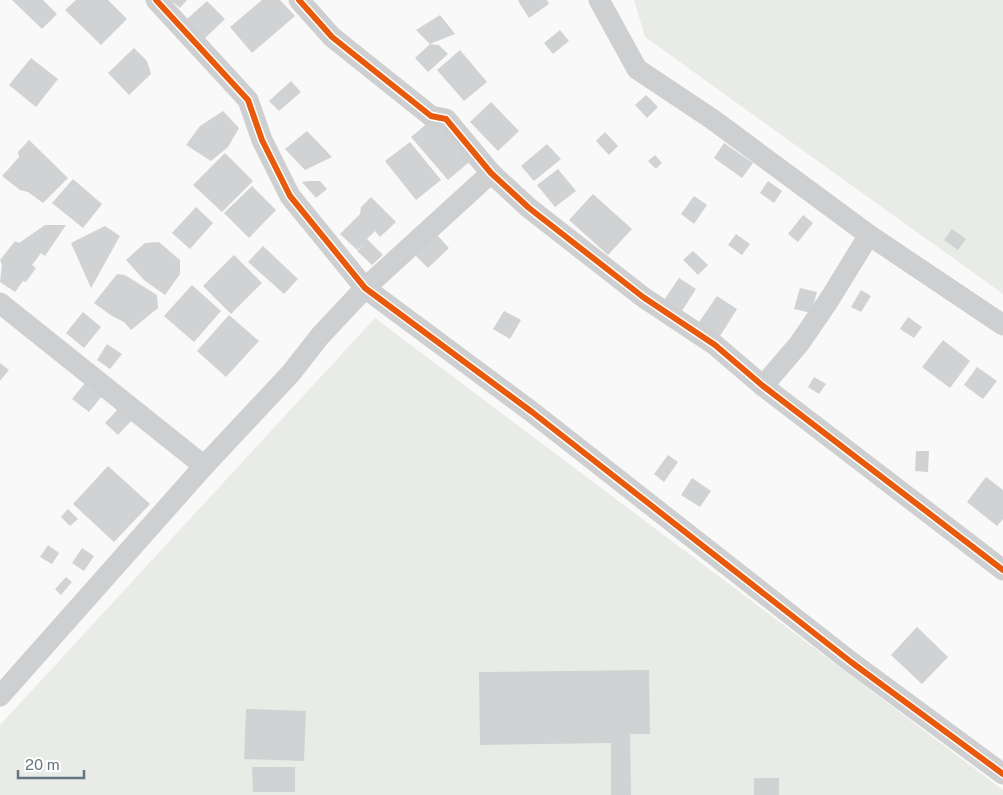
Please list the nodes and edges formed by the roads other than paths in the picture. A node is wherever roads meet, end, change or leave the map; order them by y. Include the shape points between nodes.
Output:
1 (156, 0) edge
2 (299, 0) edge
3 (599, 0) edge
4 (491, 173) junction
5 (869, 235) junction
6 (365, 288) junction
7 (0, 303) edge
8 (1003, 325) edge
9 (763, 386) junction
10 (204, 466) junction
11 (1003, 570) edge
12 (0, 696) edge
13 (1003, 774) edge

1 - 6 street via 248,100 262,140 290,196
2 - 4 street via 332,37 431,116 446,119
3 - 5 street via 638,69
4 - 6 street
4 - 9 street via 529,208 643,297 715,345
5 - 8 street
5 - 9 street via 799,344
6 - 10 street via 320,336 292,373
6 - 13 street via 532,412 852,662
7 - 10 street
9 - 11 street
10 - 12 street

